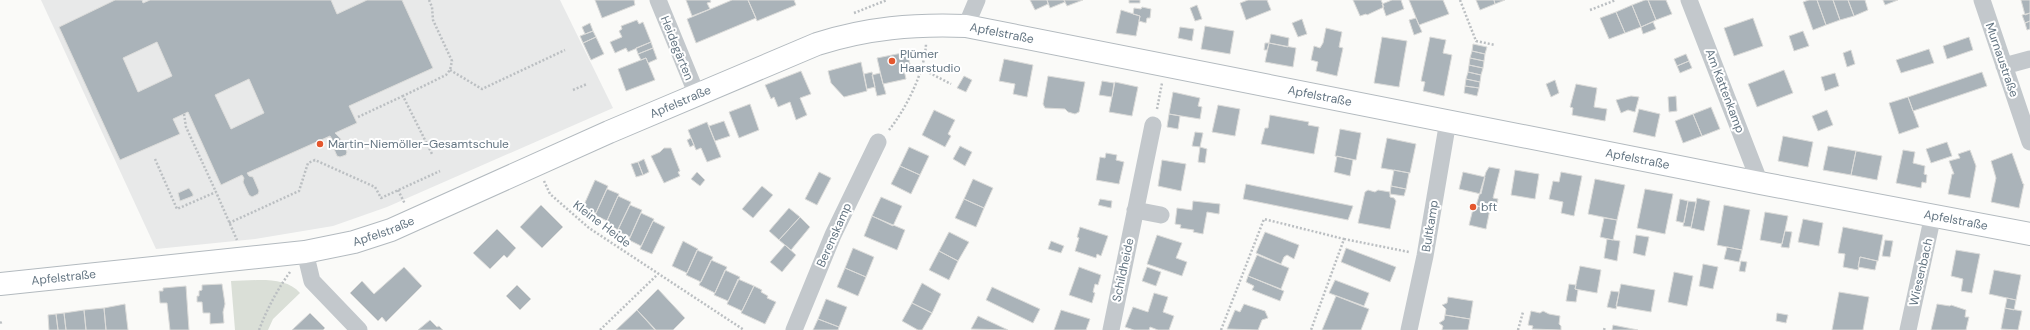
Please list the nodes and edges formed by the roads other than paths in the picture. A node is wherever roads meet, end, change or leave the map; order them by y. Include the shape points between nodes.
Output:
1 (658, 0) edge
2 (976, 0) edge
3 (1689, 0) edge
4 (1982, 0) edge
5 (966, 26) junction
6 (2030, 58) edge
7 (2004, 66) junction
8 (697, 95) junction
9 (1448, 121) junction
10 (1153, 125) road end
11 (878, 142) road end
12 (2030, 142) edge
13 (1760, 183) junction
14 (1135, 210) junction
15 (1161, 215) dead end
16 (1933, 215) junction
17 (2030, 234) edge
18 (305, 252) junction
19 (0, 284) edge
20 (359, 330) edge
21 (794, 330) edge
22 (1110, 330) edge
23 (1409, 330) edge
24 (1908, 330) edge

1 - 8 street, Heidegärten
2 - 5 street
3 - 13 street, Am Kattenkamp
4 - 7 street, Murnaustraße
5 - 8 street, Apfelstraße via 926,24 847,35 817,44
5 - 9 street, Apfelstraße
6 - 7 street
7 - 12 street, Murnaustraße
8 - 18 street, Apfelstraße via 391,230 354,242
9 - 13 street, Apfelstraße
9 - 23 street, Bultkamp via 1425,256
10 - 14 street, Schildheide
11 - 21 street, Berenskamp via 833,235
13 - 16 street, Apfelstraße
14 - 15 street
14 - 22 street, Schildheide
16 - 17 street, Apfelstraße
16 - 24 street, Wiesenbach
18 - 19 street, Apfelstraße
18 - 20 street via 312,281

